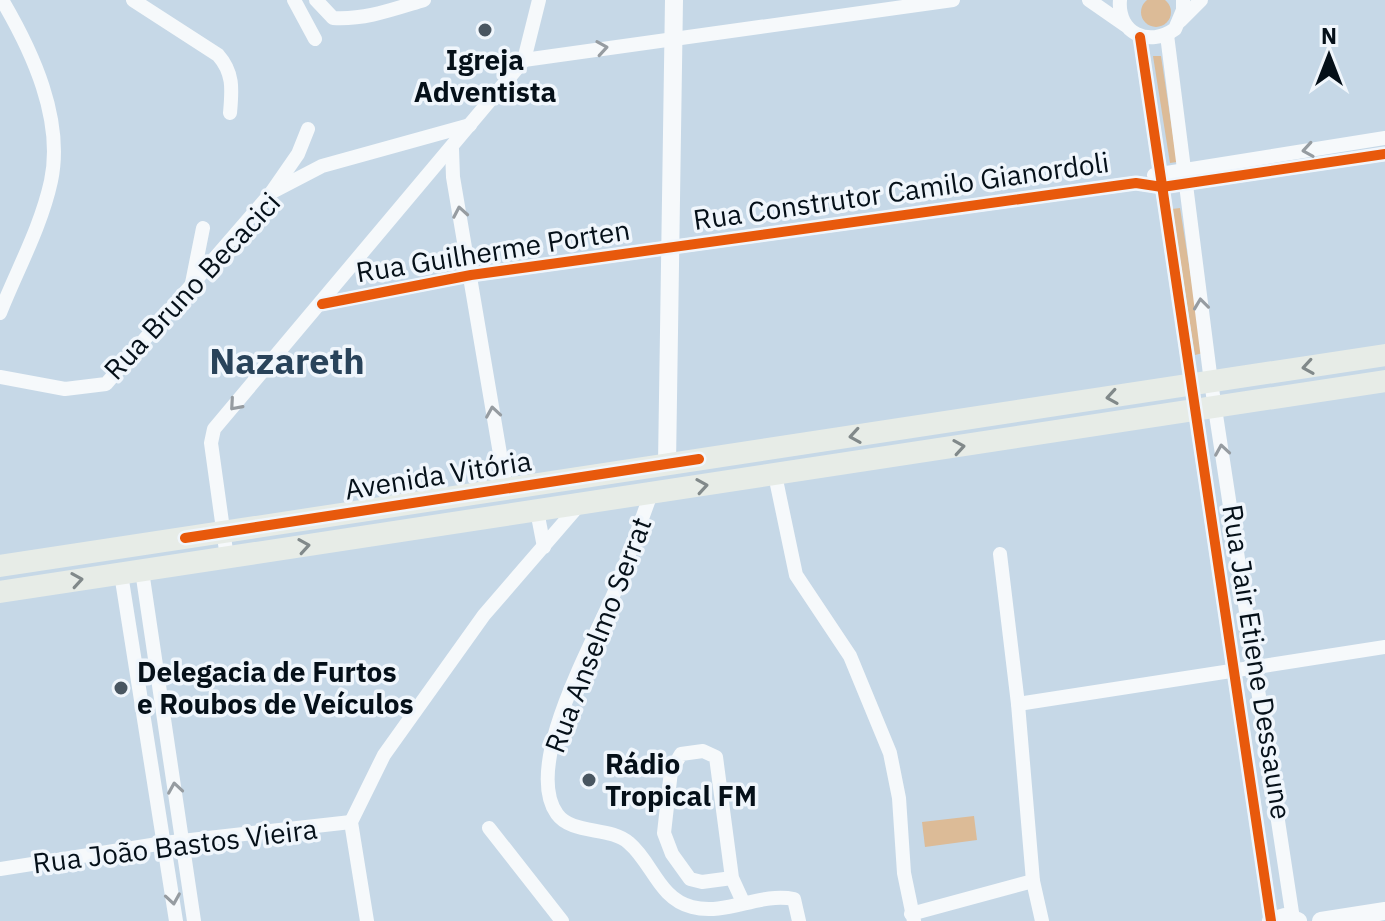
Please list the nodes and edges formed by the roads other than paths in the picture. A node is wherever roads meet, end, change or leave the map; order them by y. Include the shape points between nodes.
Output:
1 (2, 0) edge
2 (133, 0) edge
3 (294, 0) edge
4 (316, 0) edge
5 (424, 0) edge
6 (539, 0) edge
7 (674, 0) edge
8 (953, 0) edge
9 (1089, 0) edge
10 (1120, 0) edge
11 (1183, 0) edge
12 (1201, 0) edge
13 (882, 4) edge
14 (1180, 21) junction
15 (1125, 26) junction
16 (1167, 35) junction
17 (674, 37) junction
18 (1140, 37) junction
19 (315, 39) dead end
20 (524, 60) junction
21 (230, 113) dead end
22 (471, 125) junction
23 (308, 129) dead end
24 (1385, 138) edge
25 (452, 149) junction
26 (1385, 154) edge
27 (1183, 168) junction
28 (427, 175) junction
29 (453, 177) junction
30 (1161, 179) junction
31 (1186, 184) junction
32 (271, 193) junction
33 (203, 228) dead end
34 (672, 247) junction
35 (471, 275) junction
36 (191, 288) junction
37 (322, 304) junction
38 (0, 313) edge
39 (1385, 355) edge
40 (0, 377) edge
41 (1385, 381) edge
42 (1200, 383) junction
43 (1204, 409) junction
44 (667, 464) junction
45 (775, 475) junction
46 (506, 489) junction
47 (651, 494) junction
48 (625, 498) junction
49 (580, 504) junction
50 (537, 511) junction
51 (223, 532) junction
52 (544, 547) junction
53 (1000, 554) dead end
54 (227, 558) junction
55 (0, 566) edge
56 (131, 572) junction
57 (0, 592) edge
58 (1385, 647) edge
59 (1257, 665) junction
60 (1236, 669) junction
61 (1019, 708) junction
62 (351, 822) junction
63 (489, 828) dead end
64 (183, 842) junction
65 (164, 843) junction
66 (0, 869) edge
67 (732, 878) junction
68 (1033, 881) junction
69 (743, 902) junction
70 (1385, 911) edge
71 (913, 918) edge
72 (1295, 920) edge
73 (176, 921) edge
74 (194, 921) edge
75 (367, 921) edge
76 (562, 921) edge
77 (799, 921) edge
78 (1042, 921) edge
79 (1271, 921) edge
80 (1321, 921) edge

1 - 38 street via 21,32 49,107 52,148 43,209
2 - 21 street via 229,66
3 - 19 street
4 - 5 street via 333,18 348,19
6 - 20 street
7 - 17 street
8 - 13 street
9 - 15 street
10 - 15 street
11 - 14 street
12 - 14 street
13 - 17 street
14 - 16 street
15 - 18 street
16 - 18 street
16 - 27 street
20 -> 17 street
17 - 34 street
18 - 30 street
20 - 22 street
22 - 25 street
22 - 32 street, Rua Bruno Becacici via 333,162
23 - 32 street
24 -> 27 street, Rua Construtor Camilo Gianordoli
25 - 28 street
25 - 29 street
26 - 31 street, Rua Construtor Camilo Gianordoli
27 - 30 street, Rua Construtor Camilo Gianordoli
27 - 31 street
28 - 29 street
28 - 37 street
35 -> 29 street
30 - 31 street, Rua Construtor Camilo Gianordoli
30 - 34 street, Rua Construtor Camilo Gianordoli
30 - 42 street
42 -> 31 street
32 - 36 street, Rua Bruno Becacici
33 - 36 street
34 - 35 street, Rua Guilherme Porten
34 - 44 street
35 - 37 street, Rua Guilherme Porten
46 -> 35 street
36 - 40 street, Rua Bruno Becacici via 106,384 65,389
37 -> 51 street via 212,435
39 -> 42 main road, Avenida Vitória
41 - 43 main road, Avenida Vitória
42 - 43 street
42 - 43 street
42 -> 44 main road, Avenida Vitória
45 -> 43 main road, Avenida Vitória
59 -> 43 street, Rua Jair Etiene Dessaune
43 - 60 street, Rua Jair Etiene Dessaune
44 - 46 main road, Avenida Vitória
44 - 48 main road via 658,485
47 -> 45 main road, Avenida Vitória
45 - 71 street via 796,575 850,656 890,753
46 - 51 main road, Avenida Vitória
47 - 48 main road, Avenida Vitória
47 - 69 street, Rua Anselmo Serrat via 568,699 551,751 546,791 558,816 629,842 679,902 711,909
48 - 49 main road, Avenida Vitória
49 - 50 main road, Avenida Vitória
49 - 52 street
50 - 52 street
54 -> 50 main road, Avenida Vitória
51 - 54 street
51 - 55 main road, Avenida Vitória
52 - 62 street via 484,615 384,755
53 - 61 street
54 - 56 main road, Avenida Vitória
57 -> 56 main road, Avenida Vitória
64 -> 56 street
56 - 65 street
58 - 59 street
59 - 60 street
59 - 72 street, Rua Jair Etiene Dessaune
60 - 61 street
60 - 79 street, Rua Jair Etiene Dessaune
61 - 68 street
62 - 64 street, Rua João Bastos Vieira
62 - 75 street
63 - 76 street
64 - 65 street, Rua João Bastos Vieira
64 - 74 street
65 - 66 street, Rua João Bastos Vieira
65 -> 73 street
67 - 67 street via 716,757 703,751 681,754 669,783 667,844 690,879
67 - 69 street
68 - 71 street
68 - 78 street
69 - 77 street, Rua Anselmo Serrat via 794,899
70 - 80 street
72 - 79 street

